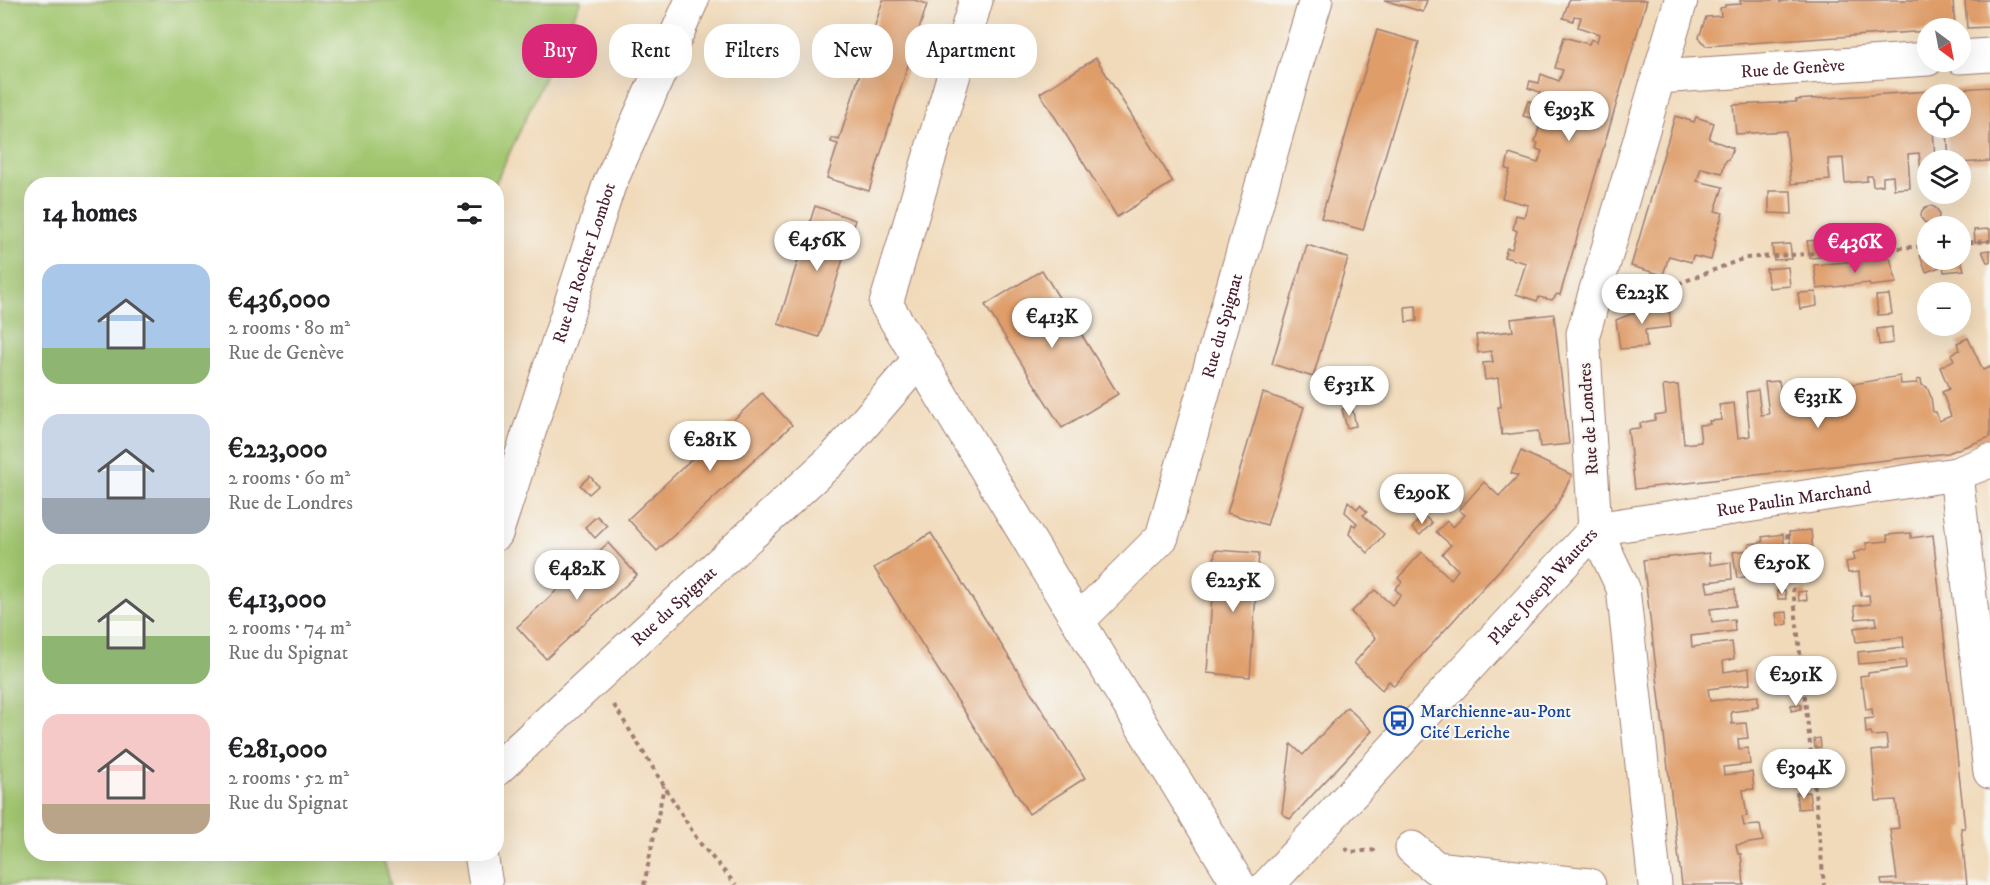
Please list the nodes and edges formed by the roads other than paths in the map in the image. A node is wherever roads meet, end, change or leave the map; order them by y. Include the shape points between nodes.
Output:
1 (692, 0) edge
2 (976, 0) edge
3 (1316, 0) edge
4 (1681, 0) edge
5 (1990, 55) edge
6 (1971, 56) edge
7 (1917, 60) edge
8 (1658, 77) junction
9 (919, 360) junction
10 (1990, 461) edge
11 (1956, 474) junction
12 (504, 509) edge
13 (1595, 529) junction
14 (1078, 621) junction
15 (504, 763) edge
16 (1990, 772) edge
17 (1412, 848) dead end
18 (482, 861) edge
19 (486, 885) edge
20 (1239, 885) edge
21 (1268, 885) edge
22 (1589, 885) edge
23 (1655, 885) edge

1 - 12 street, Rue du Rocher Lombot via 609,185
2 - 9 street via 886,304
3 - 14 street, Rue du Spignat via 1162,537
4 - 8 street, Rue de Londres
5 - 6 street
7 - 8 street, Rue de Genève
8 - 13 street, Rue de Londres via 1583,334
9 - 14 street
9 - 15 street, Rue du Spignat via 836,456
10 - 11 street, Rue Paulin Marchand
11 - 13 street, Rue Paulin Marchand
11 - 16 street
13 - 21 street, Place Joseph Wauters
13 - 23 street, Place Joseph Wauters via 1623,588
14 - 20 street
17 - 22 street via 1436,868
18 - 19 street

